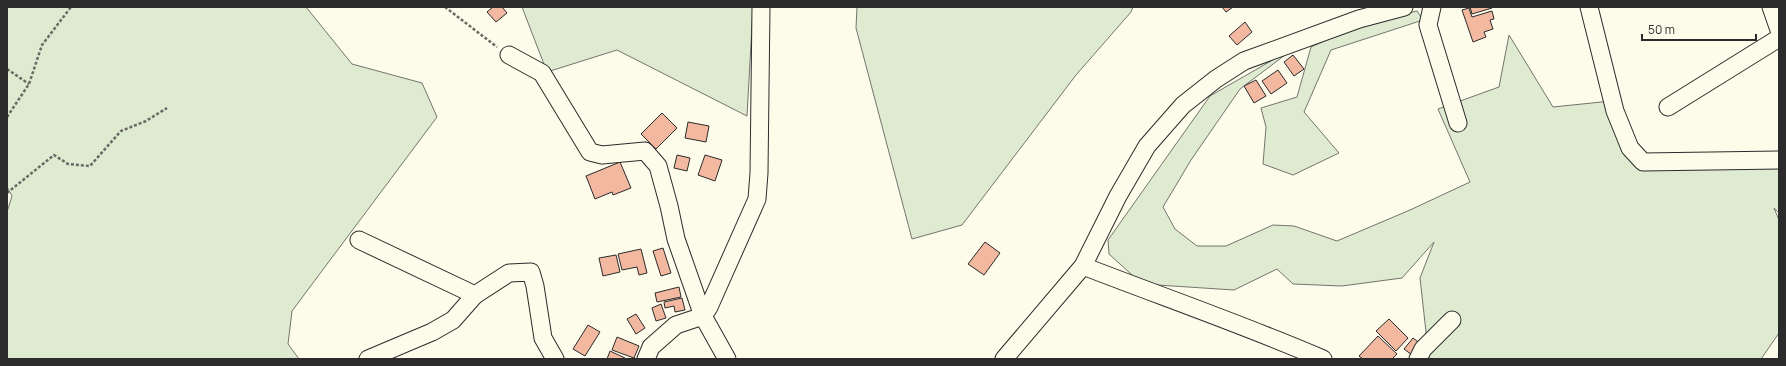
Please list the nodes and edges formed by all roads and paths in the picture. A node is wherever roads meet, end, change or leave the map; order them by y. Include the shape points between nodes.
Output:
1 (71, 7) edge
2 (445, 7) edge
3 (761, 7) edge
4 (1404, 7) edge
5 (1432, 7) edge
6 (1589, 7) edge
7 (1771, 7) edge
8 (1358, 13) edge
9 (1779, 30) edge
10 (1779, 38) edge
11 (509, 56) joint
12 (7, 69) edge
13 (30, 84) junction
14 (167, 108) dead end
15 (1668, 108) dead end
16 (7, 117) edge
17 (1458, 123) dead end
18 (1779, 160) edge
19 (7, 193) edge
20 (359, 240) dead end
21 (1083, 266) junction
22 (475, 295) junction
23 (703, 316) junction
24 (1452, 320) dead end
25 (368, 359) edge
26 (555, 359) edge
27 (646, 359) edge
28 (727, 359) edge
29 (1004, 359) edge
30 (1323, 359) edge
31 (1418, 359) edge

1 - 13 path via 42,45
2 - 11 path
3 - 23 street via 760,173 757,199
4 - 8 street
5 - 17 street via 1428,25
6 - 18 street via 1615,111 1630,148 1643,162
7 - 9 street
8 - 21 street via 1244,61 1183,105 1147,146 1118,196
10 - 15 street
11 - 23 street via 542,73 590,152 602,155 645,151 658,166 676,240
12 - 13 path
13 - 16 path
14 - 19 path via 121,131 90,166 68,164 54,155
20 - 22 street
21 - 29 street
21 - 30 street via 1219,319 1249,328
22 - 25 street via 453,320 432,332
22 - 26 street via 509,273 531,272 543,338
23 - 27 street via 676,325 650,347
23 - 28 street
24 - 31 street via 1423,349

